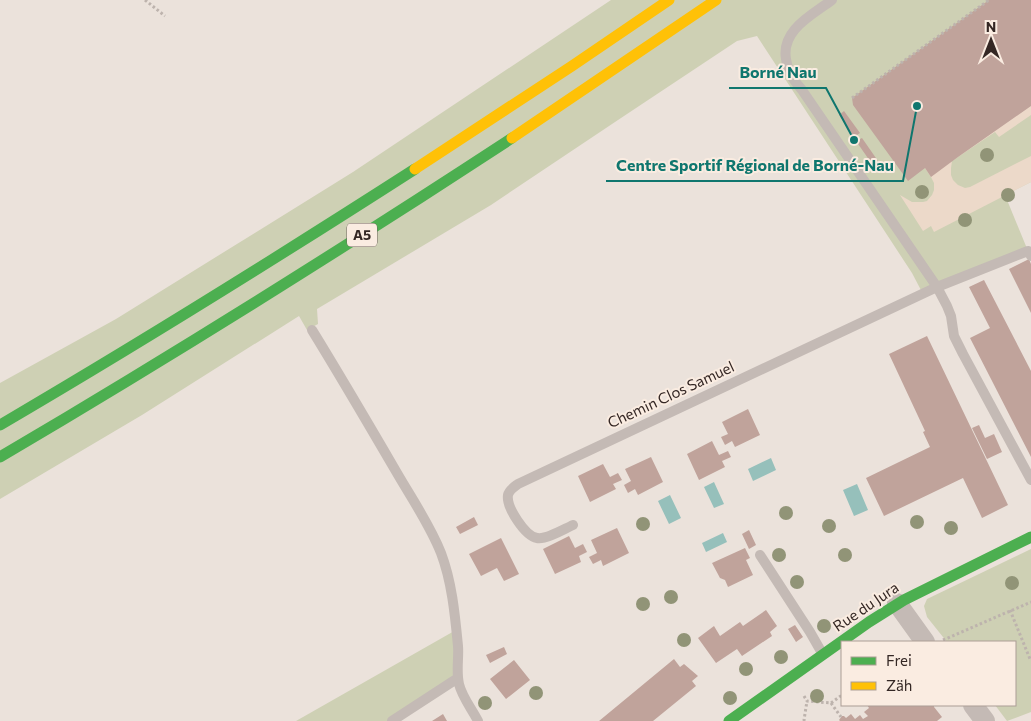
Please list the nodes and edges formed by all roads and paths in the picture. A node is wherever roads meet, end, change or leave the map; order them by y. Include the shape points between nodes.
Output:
1 (145, 0) edge
2 (669, 0) edge
3 (716, 0) edge
4 (832, 0) edge
5 (989, 0) edge
6 (165, 16) dead end
7 (852, 98) dead end
8 (1030, 253) edge
9 (937, 287) junction
10 (312, 330) dead end
11 (0, 426) edge
12 (0, 456) edge
13 (1031, 480) edge
14 (573, 525) dead end
15 (1031, 537) edge
16 (760, 555) dead end
17 (1031, 602) edge
18 (897, 603) junction
19 (1010, 610) junction
20 (842, 641) edge
21 (924, 641) edge
22 (940, 641) edge
23 (841, 642) edge
24 (823, 655) junction
25 (1031, 658) edge
26 (458, 678) junction
27 (803, 694) dead end
28 (841, 696) edge
29 (807, 701) junction
30 (831, 703) junction
31 (974, 706) edge
32 (841, 717) dead end
33 (392, 721) edge
34 (478, 721) edge
35 (728, 721) edge
36 (805, 721) edge
37 (985, 721) edge

1 - 6 path
2 - 11 main road, A5 via 380,192
3 - 12 main road, A5 via 405,208 158,363
4 - 9 lane via 804,20 789,36 786,46 791,76
5 - 7 path
8 - 9 lane, Chemin Clos Samuel
9 - 13 lane via 951,316 954,336 962,354
9 - 14 lane, Chemin Clos Samuel via 509,491 510,507 524,530 534,538 543,538
10 - 26 lane via 441,552 454,614
15 - 18 main road, Rue du Jura
16 - 24 lane
17 - 19 path
18 - 20 main road, Rue du Jura
18 - 21 street
19 - 22 path
19 - 25 path
23 - 24 main road, Rue du Jura
24 - 35 main road, Rue du Jura
26 - 33 lane
26 - 34 lane
27 - 29 path
28 - 30 path
29 - 30 path
29 - 36 path
30 - 32 path
31 - 37 street

